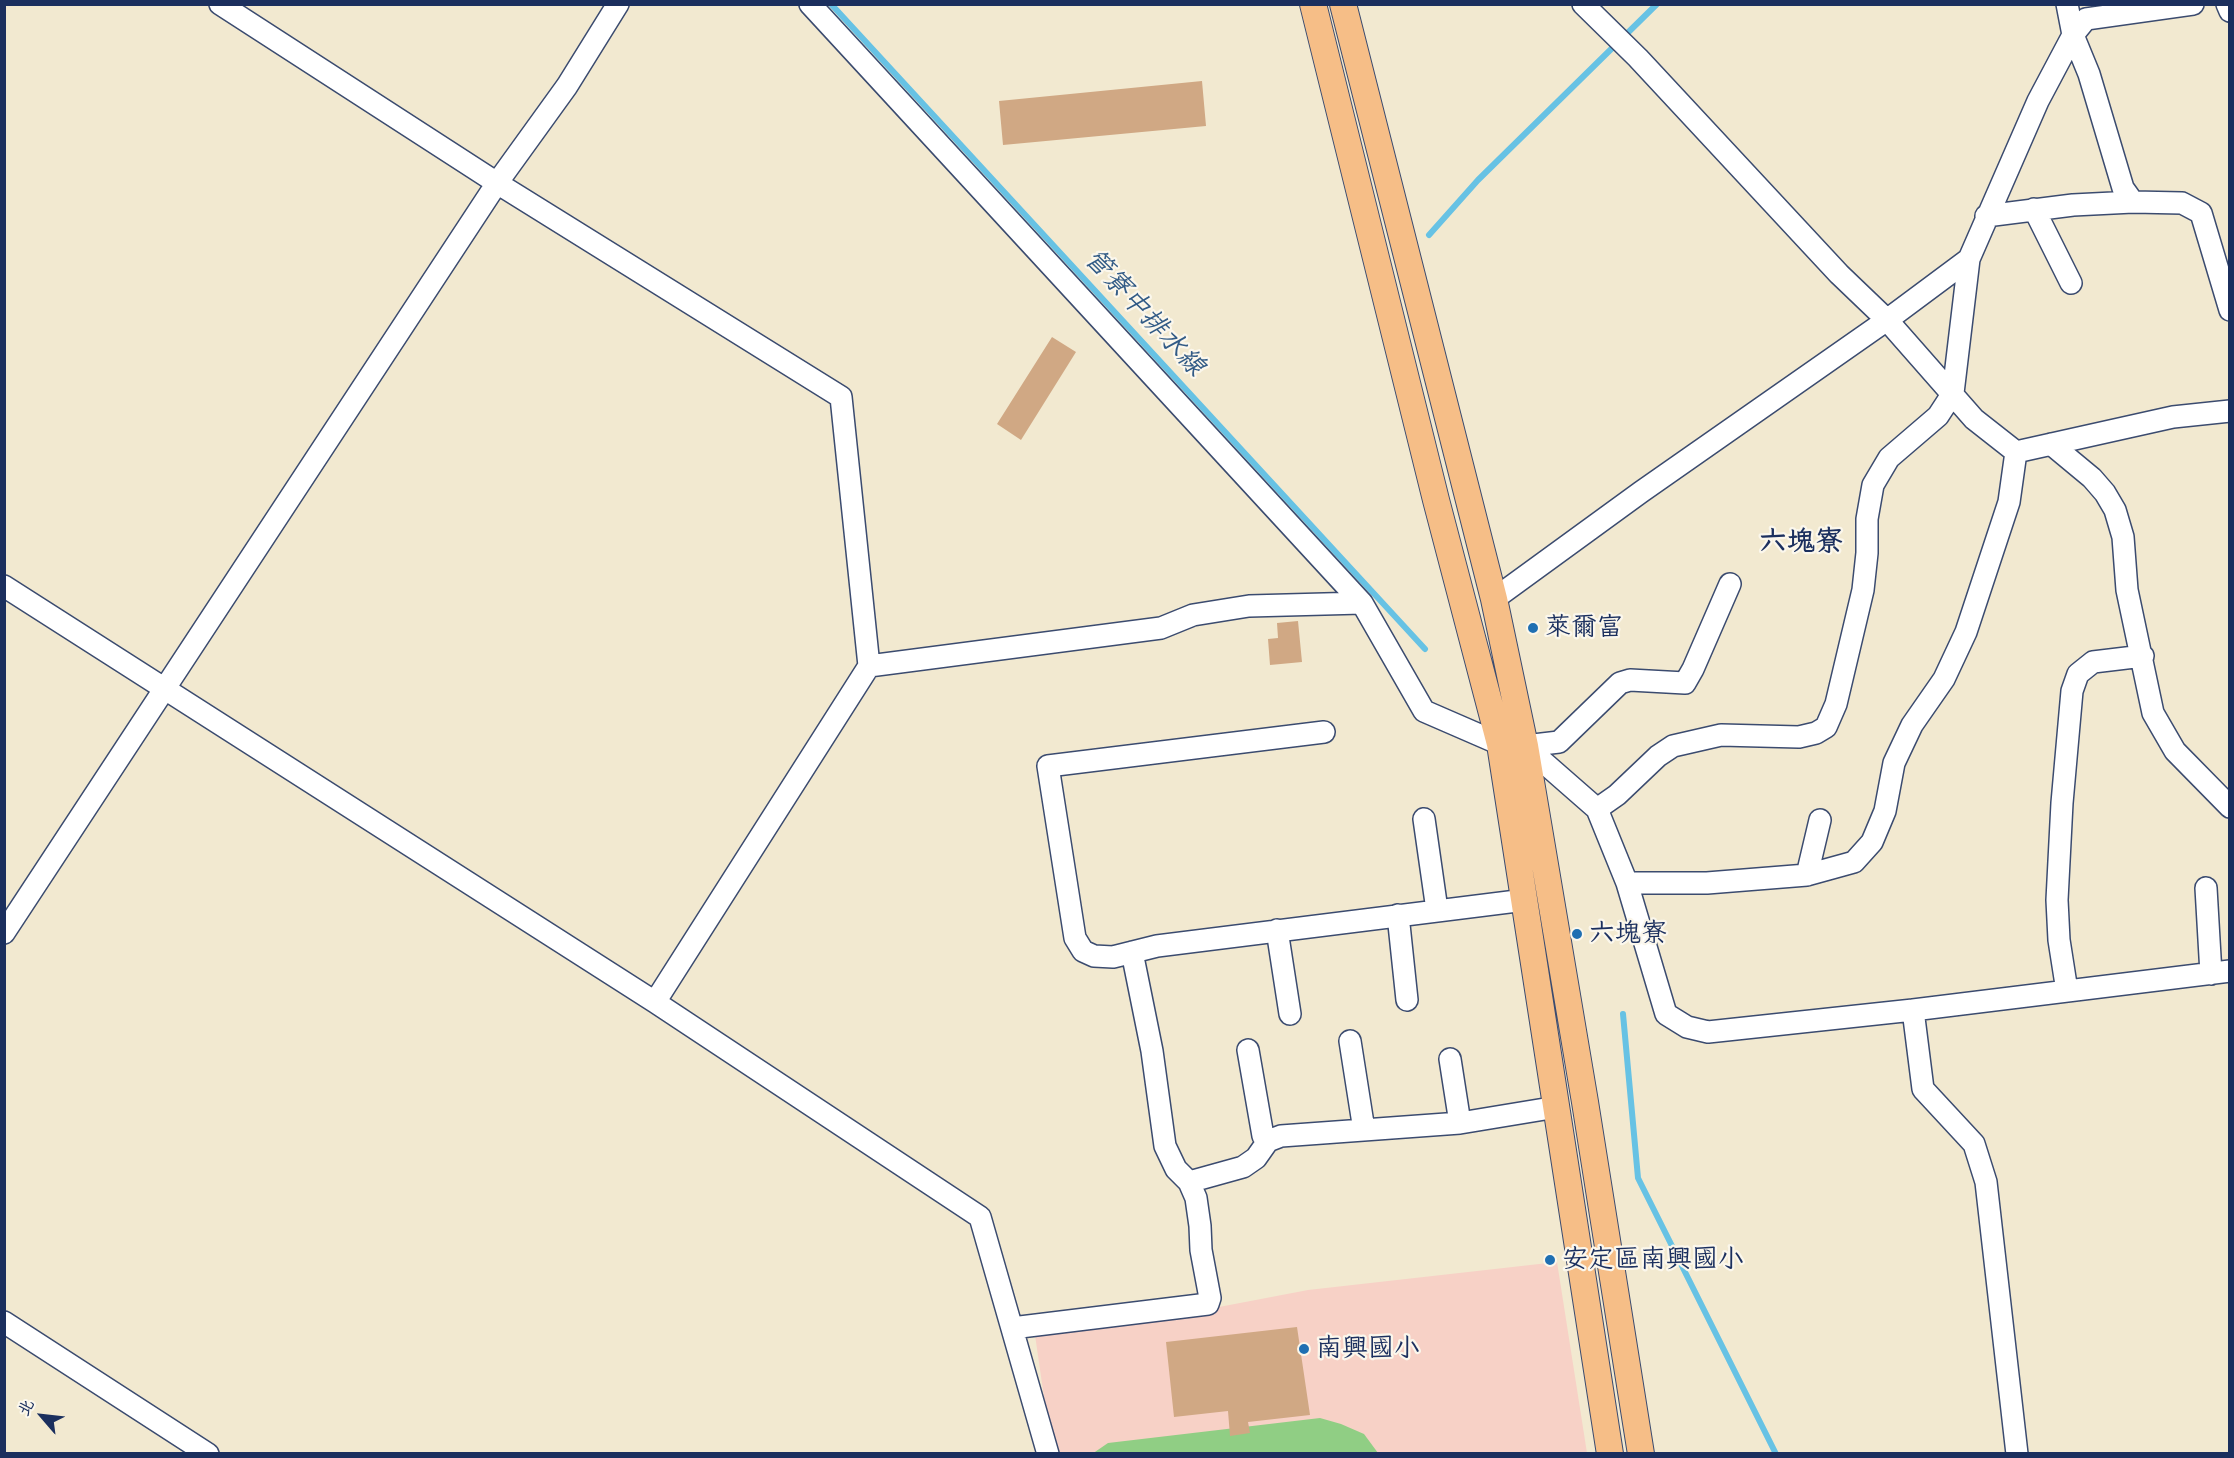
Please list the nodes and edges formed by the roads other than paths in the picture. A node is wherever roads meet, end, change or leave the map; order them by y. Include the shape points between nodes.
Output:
1 (220, 4) edge
2 (618, 4) edge
3 (810, 4) edge
4 (1313, 4) edge
5 (1343, 4) edge
6 (1583, 4) edge
7 (2067, 4) edge
8 (2193, 4) edge
9 (2227, 4) edge
10 (2229, 11) edge
11 (2073, 35) junction
12 (497, 183) junction
13 (2133, 202) junction
14 (2034, 209) junction
15 (1986, 216) junction
16 (1969, 259) junction
17 (2071, 283) dead end
18 (2229, 310) edge
19 (1887, 320) junction
20 (1953, 393) junction
21 (2229, 411) edge
22 (2051, 444) junction
23 (2016, 452) junction
24 (1730, 584) dead end
25 (4, 586) edge
26 (1494, 598) junction
27 (1362, 603) junction
28 (2143, 656) junction
29 (869, 666) junction
30 (166, 689) junction
31 (1324, 732) dead end
32 (1500, 744) junction
33 (1525, 746) junction
34 (2229, 807) edge
35 (1597, 808) junction
36 (1424, 819) dead end
37 (1820, 820) dead end
38 (1807, 875) junction
39 (1627, 883) junction
40 (2206, 888) dead end
41 (1525, 900) junction
42 (1437, 910) junction
43 (1398, 915) junction
44 (1277, 930) junction
45 (4, 933) edge
46 (1132, 952) junction
47 (2220, 973) edge
48 (2067, 992) junction
49 (1407, 1000) dead end
50 (655, 1002) junction
51 (1913, 1010) junction
52 (1290, 1014) dead end
53 (1350, 1041) dead end
54 (1248, 1050) dead end
55 (1450, 1059) dead end
56 (1557, 1107) junction
57 (1460, 1123) junction
58 (1364, 1130) junction
59 (1268, 1141) junction
60 (1189, 1182) junction
61 (4, 1322) edge
62 (1012, 1328) junction
63 (208, 1454) edge
64 (1048, 1454) edge
65 (1610, 1454) edge
66 (1641, 1454) edge
67 (2017, 1454) edge

1 - 12 street
2 - 12 street via 567,86
3 - 27 street
4 - 32 main road
5 - 26 main road
6 - 19 street
7 - 11 street
8 - 11 street via 2086,19
9 - 10 street
11 - 13 street via 2089,74 2123,188
11 - 15 street
12 - 29 street via 841,397
12 - 30 street
13 - 14 street
13 - 18 street via 2182,203 2201,213
14 - 15 street
14 - 17 street
15 - 16 street
16 - 19 street
16 - 20 street
19 - 20 street
19 - 26 street
20 - 23 street via 1974,419
20 - 35 street via 1938,416 1889,458 1873,485 1863,590 1836,704 1826,727 1799,737 1721,735 1673,746
21 - 22 street via 2173,417
22 - 23 street
22 - 28 street via 2092,478 2115,510 2123,537 2127,590
23 - 38 street via 2009,502 1966,632 1944,679 1912,725 1894,763 1885,812 1872,842 1854,862
24 - 33 street via 1685,682 1620,683 1559,742
25 - 30 street
26 - 33 main road
27 - 29 street via 1249,606 1193,615 1161,628
27 - 32 street via 1424,711
28 - 34 street via 2153,713 2164,734 2175,751
28 - 48 street via 2093,662 2078,674 2072,691 2057,900
29 - 50 street
30 - 45 street
30 - 50 street
31 - 46 street via 1048,766 1075,938 1083,951 1094,956
32 - 33 street
32 - 41 main road
33 - 35 street
33 - 66 main road
35 - 39 street
36 - 42 street
37 - 38 street
38 - 39 street via 1707,883
39 - 51 street via 1666,1014 1687,1027 1708,1032
40 - 47 street
41 - 42 street
41 - 56 main road
42 - 43 street
43 - 44 street
43 - 49 street
44 - 46 street
44 - 52 street
46 - 60 street via 1152,1051 1165,1146 1176,1169
47 - 48 street
48 - 51 street
50 - 62 street via 980,1217
51 - 67 street via 1923,1089 1974,1144 1986,1182
53 - 58 street
54 - 59 street via 1263,1136
55 - 57 street
56 - 57 street
56 - 65 main road
57 - 58 street
58 - 59 street via 1281,1136
59 - 60 street via 1256,1158 1243,1167
60 - 62 street via 1196,1198 1208,1304
61 - 63 street
62 - 64 street

